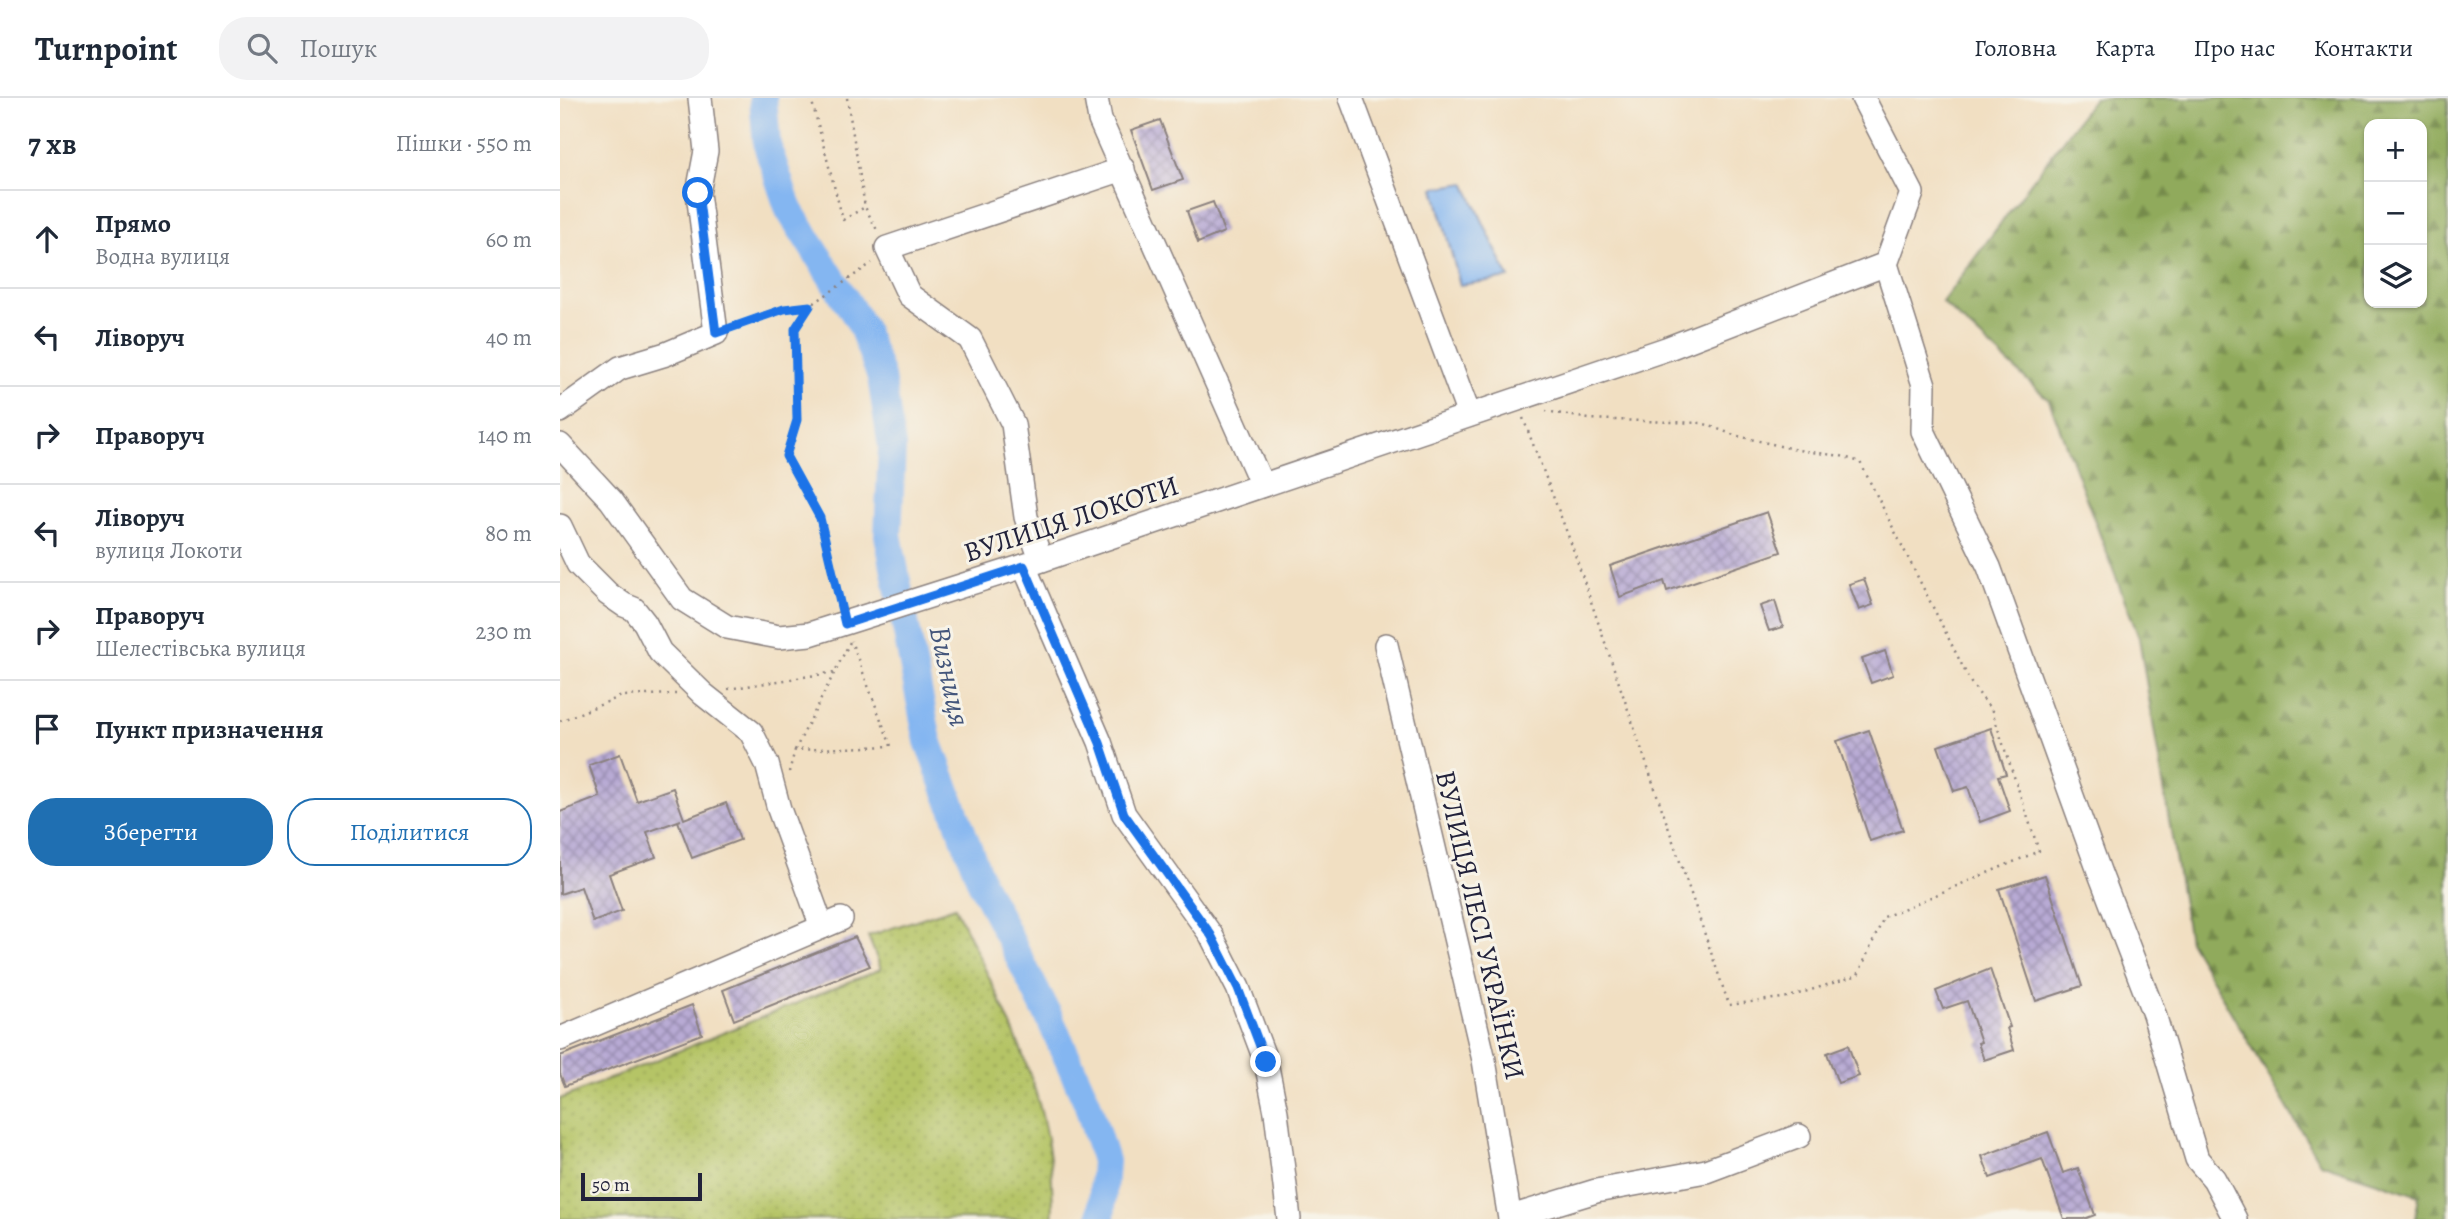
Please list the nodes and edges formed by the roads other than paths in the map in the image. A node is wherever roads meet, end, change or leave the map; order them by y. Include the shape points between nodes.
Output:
1 (699, 98) edge
2 (1096, 98) edge
3 (1351, 98) edge
4 (1863, 98) edge
5 (1123, 169) junction
6 (1886, 264) junction
7 (560, 411) edge
8 (1469, 415) junction
9 (560, 445) edge
10 (1262, 485) junction
11 (560, 526) edge
12 (1032, 563) junction
13 (1386, 645) dead end
14 (560, 1039) edge
15 (1799, 1136) dead end
16 (1510, 1218) edge
17 (1289, 1219) edge
18 (2235, 1219) edge

1 - 7 street via 706,151 698,193 716,333 620,368
2 - 5 street via 1100,120
3 - 8 street
4 - 6 street via 1912,193
5 - 10 street
5 - 12 street via 887,248 909,295 970,339 1013,424
6 - 8 street, ВУЛИЦЯ ЛОКОТИ via 1666,349
6 - 18 street via 1924,385 1923,431 1989,567 2154,1014 2197,1159 2214,1179
8 - 10 street, ВУЛИЦЯ ЛОКОТИ
9 - 12 street, ВУЛИЦЯ ЛОКОТИ via 611,500 682,599 727,627 779,637 850,628
10 - 12 street, ВУЛИЦЯ ЛОКОТИ
11 - 14 street via 578,564 608,594 634,609 660,652 751,732 767,764 779,808 832,923
12 - 17 street via 1124,814 1211,935 1238,988 1266,1062
13 - 16 street, ВУЛИЦЯ ЛЕСІ УКРАЇНКИ via 1483,1060
15 - 16 street via 1706,1171 1596,1191

